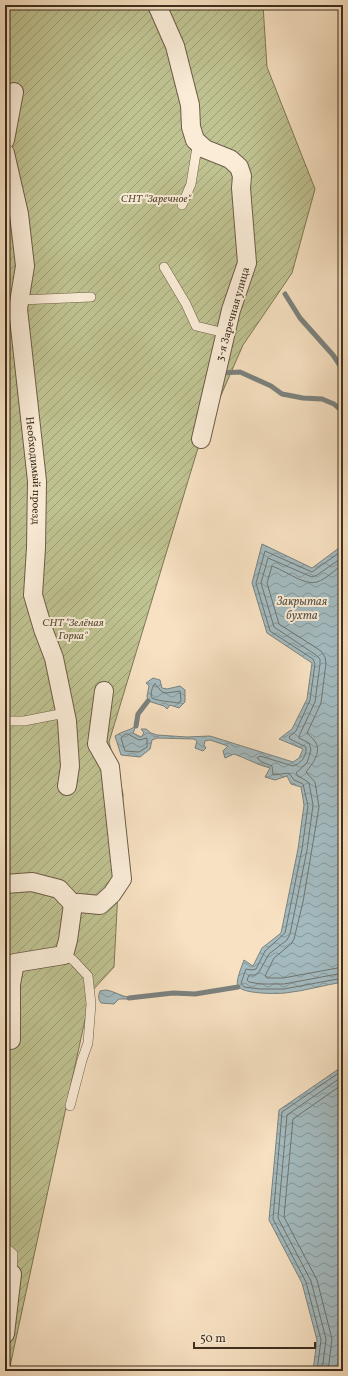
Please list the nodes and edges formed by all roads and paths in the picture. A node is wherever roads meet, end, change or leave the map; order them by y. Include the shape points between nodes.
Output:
1 (157, 5) edge
2 (14, 92) dead end
3 (5, 140) edge
4 (195, 140) junction
5 (5, 153) edge
6 (182, 206) dead end
7 (164, 267) dead end
8 (91, 297) dead end
9 (14, 306) edge
10 (225, 333) junction
11 (201, 439) dead end
12 (104, 692) dead end
13 (65, 713) junction
14 (5, 721) edge
15 (67, 786) dead end
16 (5, 884) edge
17 (73, 904) junction
18 (64, 955) junction
19 (11, 1040) dead end
20 (70, 1106) dead end
21 (5, 1247) edge
22 (12, 1274) joint
23 (5, 1334) edge

1 - 4 street via 175,46 190,105 191,128
2 - 3 street
4 - 6 lane via 197,147 190,184
4 - 10 street, 3-я Заречная улица via 205,149 230,159 239,167 242,176 247,263
5 - 9 street, Необходимый проезд via 19,214 25,266
7 - 10 lane via 196,326
8 - 9 lane
9 - 13 street, Необходимый проезд via 37,481 33,595 54,658
10 - 11 street, 3-я Заречная улица
12 - 17 street via 97,744 110,767 122,879 112,894 100,905 79,902
13 - 14 lane via 24,721
13 - 15 street, Необходимый проезд via 70,766
16 - 17 street via 32,882 59,889
17 - 18 street
18 - 19 street via 16,963 11,984
18 - 20 lane via 73,960 88,976 91,1004 88,1043
21 - 22 lane via 13,1254
22 - 23 street

